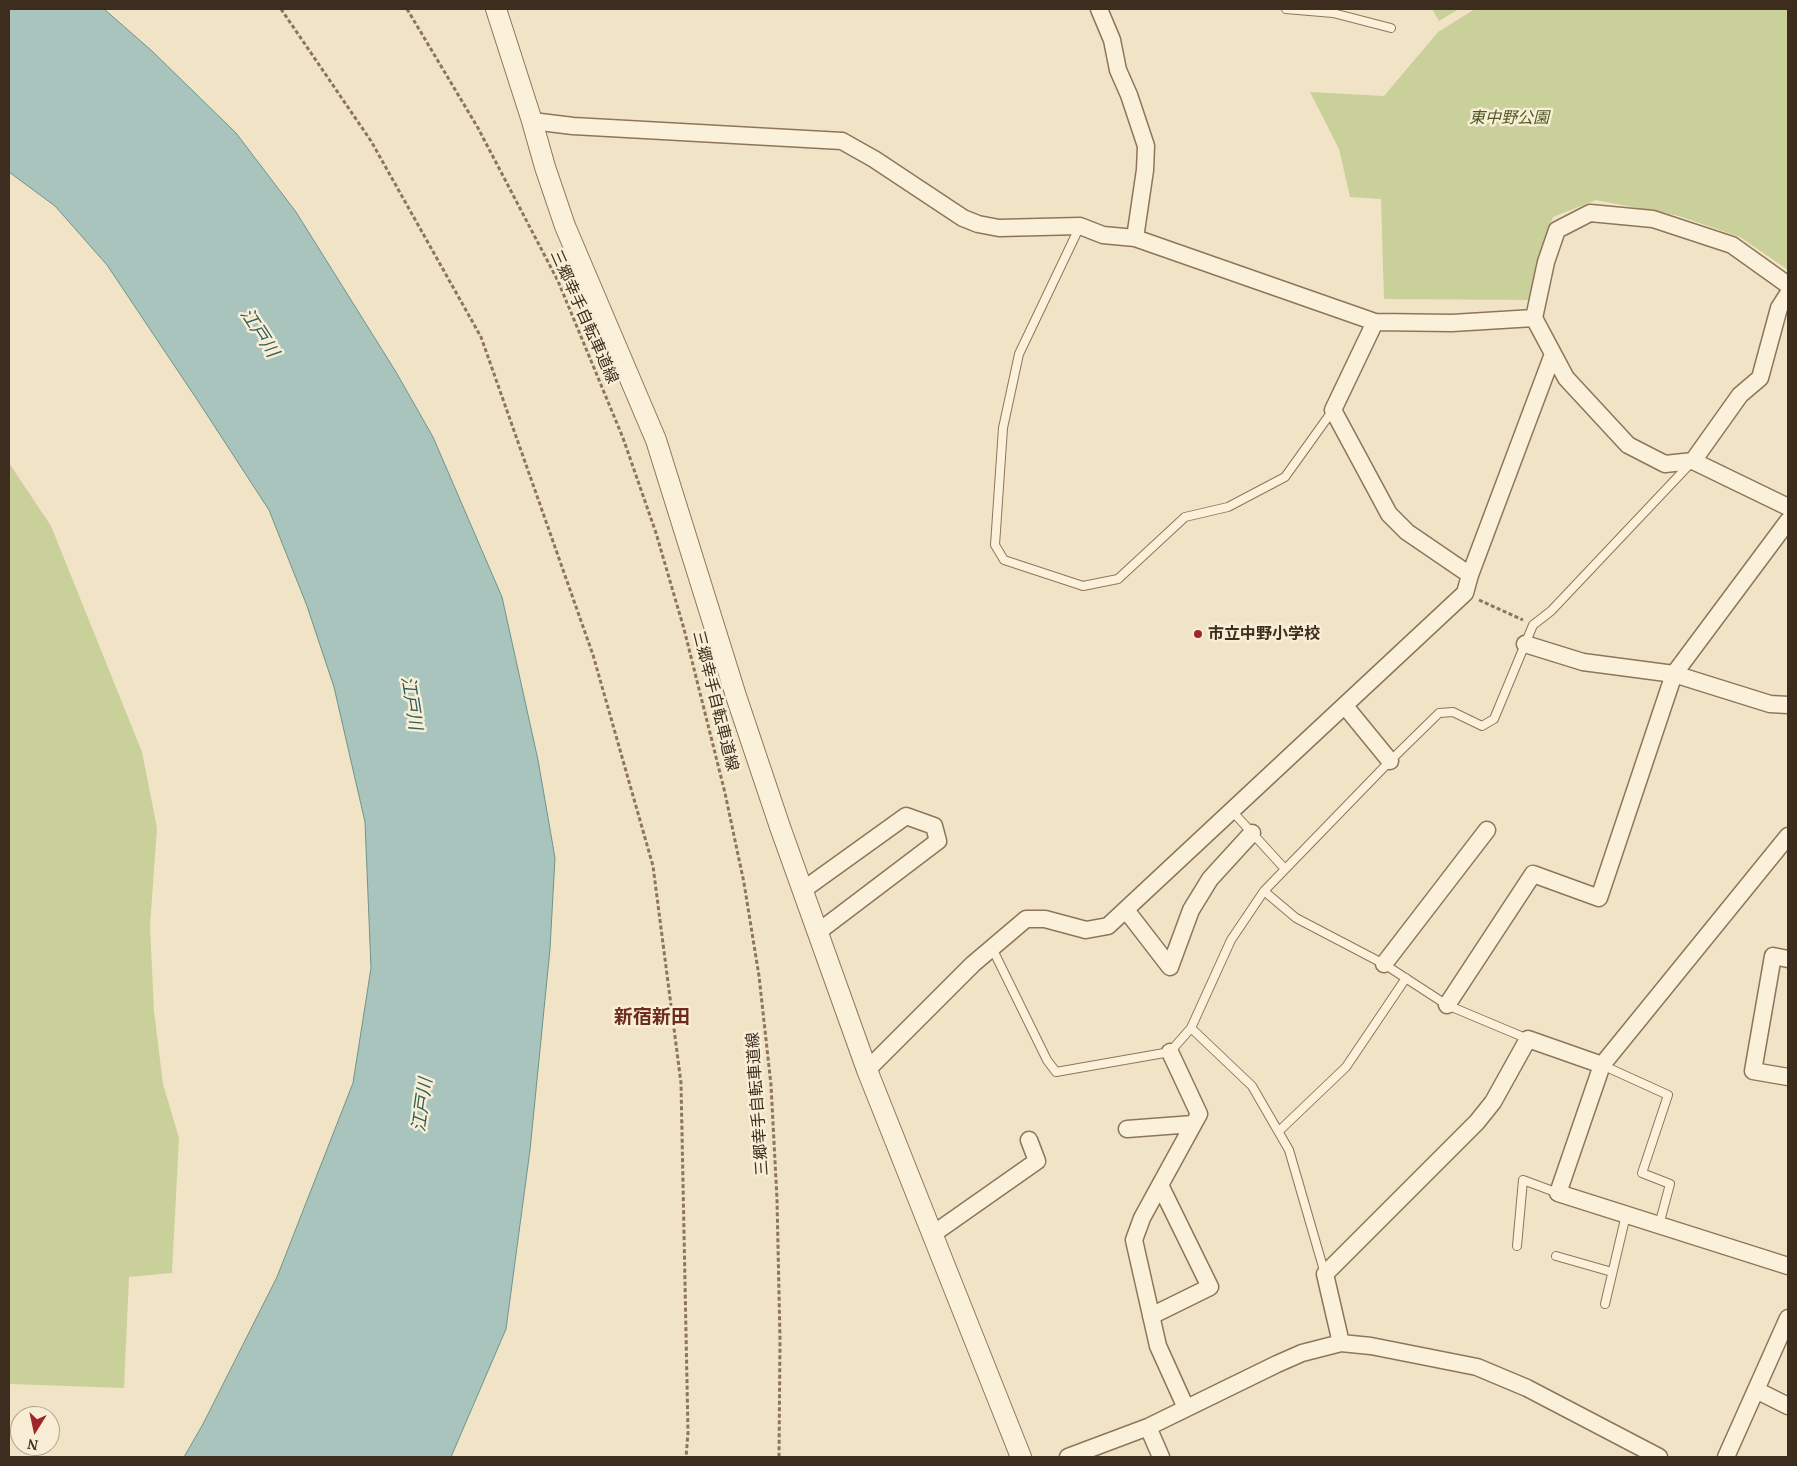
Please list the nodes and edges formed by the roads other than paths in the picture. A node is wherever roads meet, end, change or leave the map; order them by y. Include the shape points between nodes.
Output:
1 (496, 9) edge
2 (1098, 9) edge
3 (1286, 9) edge
4 (1391, 28) dead end
5 (532, 121) junction
6 (1080, 226) junction
7 (1135, 238) junction
8 (1788, 286) edge
9 (1788, 294) edge
10 (1534, 318) junction
11 (1375, 322) junction
12 (1553, 354) junction
13 (1333, 410) junction
14 (1693, 461) junction
15 (1788, 507) edge
16 (1788, 521) edge
17 (1470, 575) junction
18 (1525, 644) junction
19 (1674, 674) junction
20 (1788, 705) edge
21 (1345, 706) junction
22 (1390, 761) junction
23 (1232, 811) junction
24 (1487, 830) dead end
25 (1252, 833) junction
26 (1788, 836) edge
27 (1285, 869) junction
28 (803, 890) junction
29 (1264, 892) junction
30 (1126, 910) junction
31 (818, 932) junction
32 (992, 948) junction
33 (1788, 959) edge
34 (1384, 964) junction
35 (1406, 978) junction
36 (1447, 1005) junction
37 (1191, 1028) junction
38 (1528, 1039) junction
39 (1170, 1052) junction
40 (1602, 1064) junction
41 (867, 1070) junction
42 (1788, 1077) edge
43 (1193, 1124) junction
44 (1127, 1128) dead end
45 (1279, 1131) junction
46 (1029, 1140) dead end
47 (1160, 1185) junction
48 (1558, 1193) junction
49 (1626, 1215) junction
50 (1659, 1225) junction
51 (933, 1234) junction
52 (1517, 1246) dead end
53 (1556, 1256) dead end
54 (1788, 1266) edge
55 (1612, 1272) junction
56 (1325, 1274) junction
57 (1605, 1304) dead end
58 (1151, 1316) junction
59 (1788, 1318) edge
60 (1341, 1343) junction
61 (1756, 1390) junction
62 (1788, 1406) edge
63 (1186, 1408) junction
64 (1148, 1427) junction
65 (1093, 1454) edge
66 (1021, 1457) edge
67 (1068, 1457) edge
68 (1160, 1457) edge
69 (1659, 1457) edge
70 (1726, 1457) edge

1 - 5 street
2 - 7 street via 1112,40 1118,70 1146,146
3 - 4 lane via 1333,13
5 - 6 street via 842,141 962,218 978,224 999,228
5 - 28 street via 565,226 656,440 736,696
6 - 7 street via 1103,235
6 - 13 lane via 1019,354 1003,428 995,545 1004,560 1083,586 1118,579 1185,517 1228,507 1285,477
7 - 11 street
8 - 10 street via 1732,245 1654,220 1590,213 1557,230 1546,262
9 - 14 street via 1779,308 1760,378 1740,395
10 - 11 street via 1452,323
10 - 12 street
11 - 13 street
12 - 14 street via 1566,378 1628,445 1665,464
12 - 17 street
13 - 17 street via 1389,514 1407,532
14 - 15 street
14 - 18 lane via 1551,612 1533,625
16 - 19 street
17 - 21 street via 1465,594
18 - 19 street via 1582,662
18 - 22 lane via 1494,719 1482,726 1453,712 1439,712
19 - 20 street via 1770,704
19 - 36 street via 1599,898 1534,874
21 - 22 street
21 - 23 street
22 - 27 lane
23 - 25 lane
23 - 30 street
24 - 34 street
25 - 27 lane
25 - 30 street via 1210,879 1191,910 1170,968
26 - 40 street
27 - 29 lane
28 - 31 street
28 - 31 street via 906,816 934,826 938,842
29 - 34 lane via 1296,918
29 - 37 lane via 1231,940
30 - 32 street via 1108,926 1086,930 1045,919 1026,919
31 - 41 street
32 - 39 lane via 1056,1072
32 - 41 street
33 - 42 street via 1773,956 1753,1071
34 - 35 lane
35 - 36 lane
35 - 45 lane via 1346,1067
36 - 38 lane
37 - 39 lane
37 - 45 lane via 1252,1086
38 - 40 street
38 - 56 street via 1493,1102 1477,1122
39 - 43 street via 1199,1114
40 - 48 street
40 - 50 lane via 1668,1095 1642,1174 1670,1184
41 - 51 street
43 - 44 street
43 - 47 street
45 - 56 lane via 1290,1150
46 - 51 street via 1037,1161
47 - 58 street via 1134,1240
47 - 58 street via 1210,1287
48 - 49 street
48 - 52 lane via 1522,1180
49 - 50 street
49 - 55 lane
50 - 54 street
51 - 66 street
53 - 55 lane
55 - 57 lane
56 - 60 street
58 - 63 street via 1158,1346
59 - 61 street
60 - 63 street via 1293,1356
60 - 69 street via 1477,1367 1527,1388
61 - 62 street
61 - 70 street
63 - 64 street
64 - 65 street
64 - 68 street
65 - 67 street

